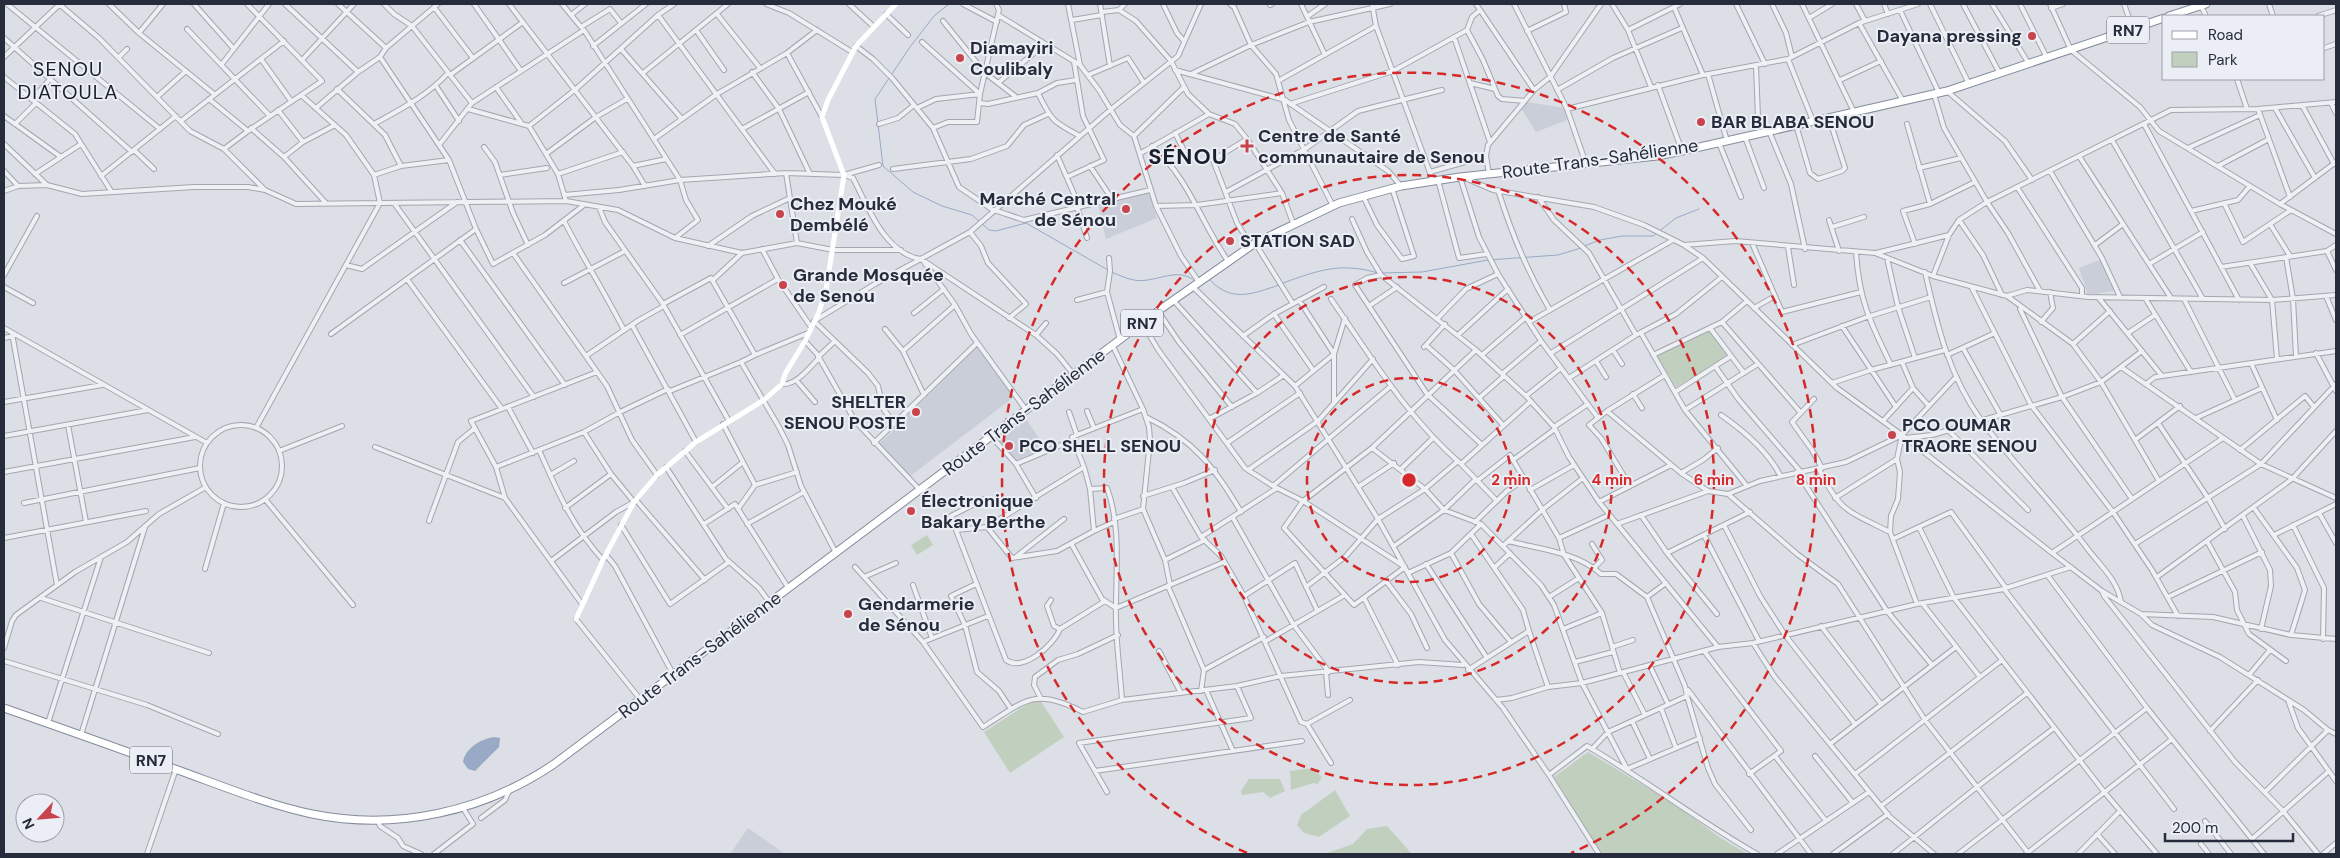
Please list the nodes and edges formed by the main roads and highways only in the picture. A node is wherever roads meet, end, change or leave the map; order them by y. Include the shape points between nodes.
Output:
1 (2204, 5) edge
2 (2191, 6) edge
3 (2171, 15) edge
4 (2162, 19) edge
5 (4, 708) edge

1 - 2 highway, RN7
2 - 3 highway, RN7
4 - 5 highway, Route Trans-Sahélienne / RN7 via 1947,91 1682,151 1401,186 1333,206 1293,224 1253,245 1173,300 554,764 510,789 463,808 378,821 298,811

